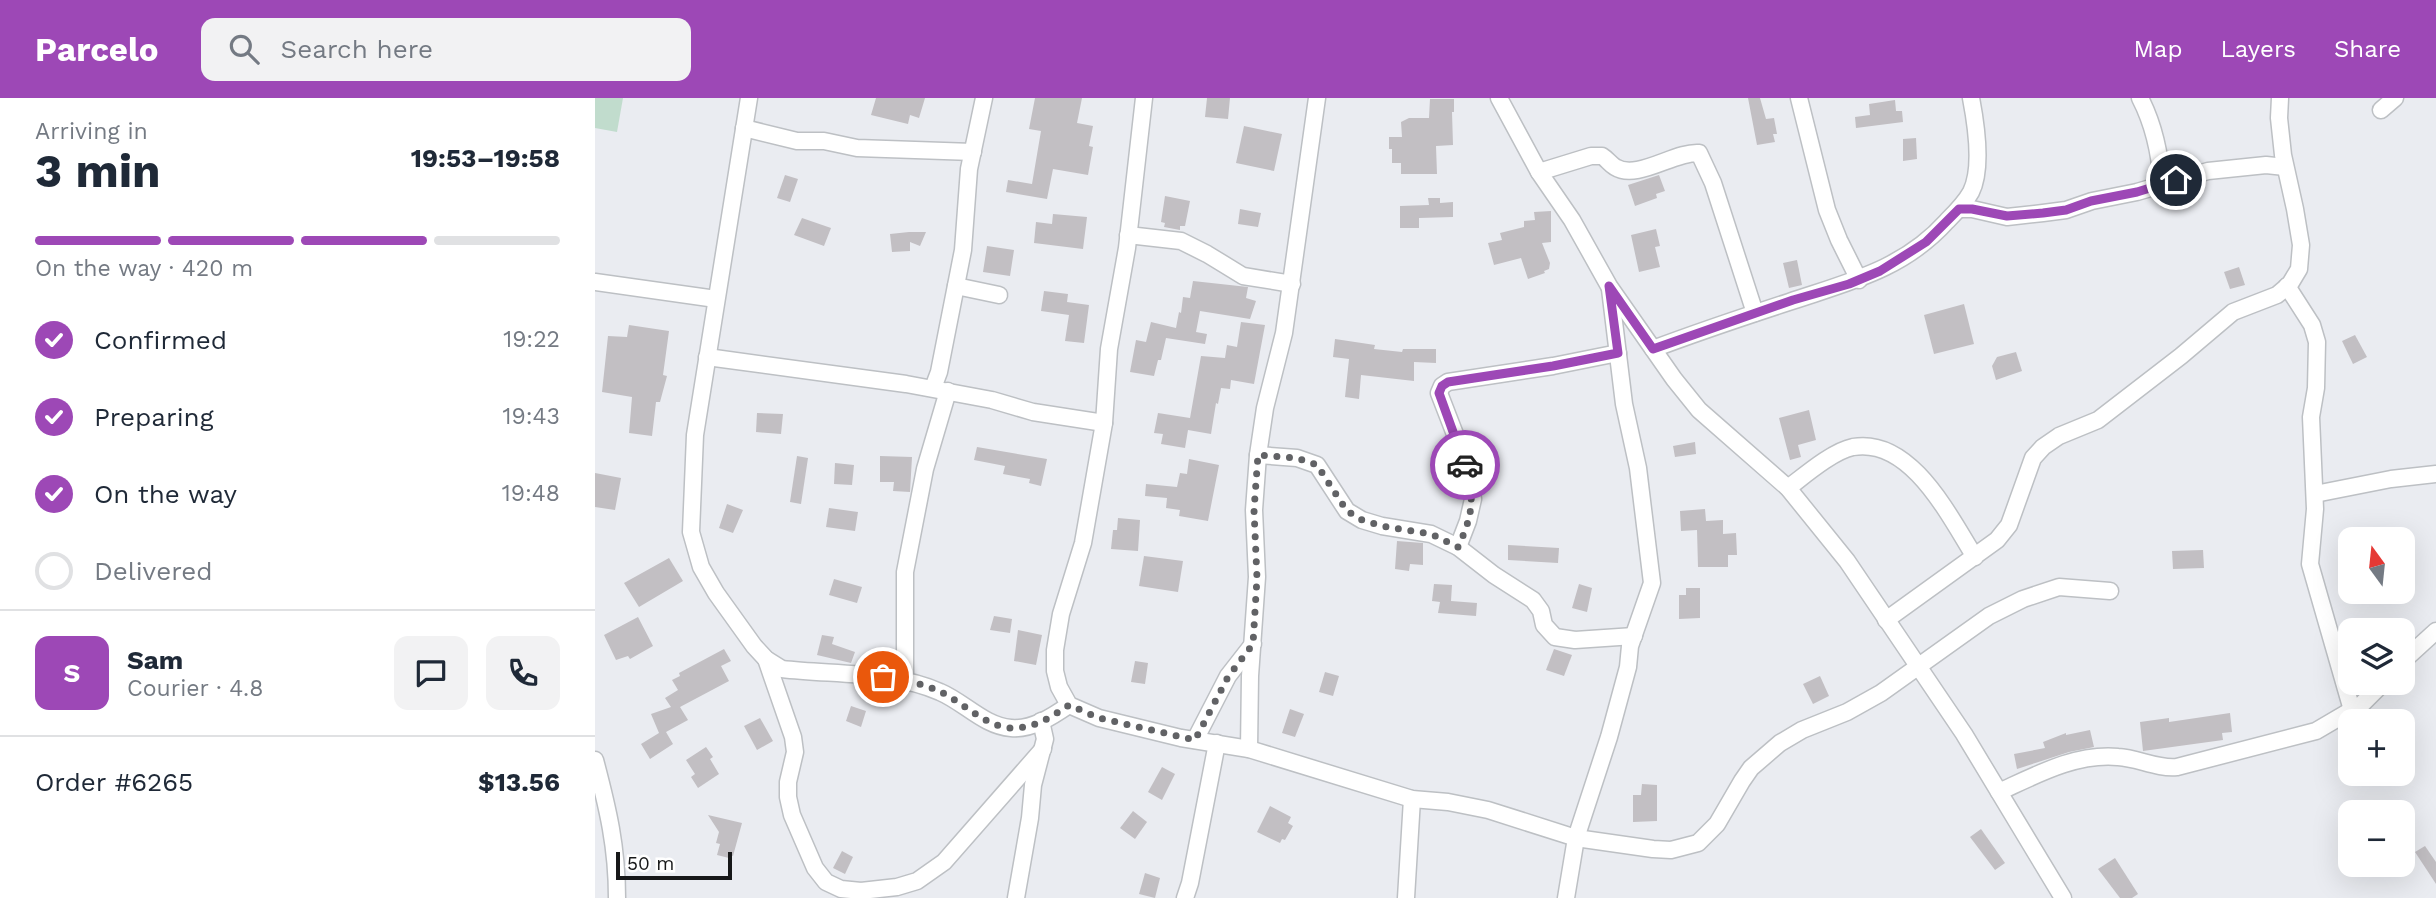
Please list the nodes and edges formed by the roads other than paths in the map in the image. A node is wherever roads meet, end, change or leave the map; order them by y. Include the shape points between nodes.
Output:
1 (749, 98) edge
2 (984, 98) edge
3 (1144, 98) edge
4 (1317, 98) edge
5 (1800, 98) edge
6 (1971, 98) edge
7 (2140, 98) edge
8 (2395, 98) edge
9 (2278, 100) edge
10 (1505, 101) edge
11 (2381, 110) dead end
12 (744, 128) junction
13 (972, 152) junction
14 (2285, 167) junction
15 (1539, 172) junction
16 (2162, 184) junction
17 (1959, 209) junction
18 (1128, 235) junction
19 (1859, 279) junction
20 (595, 282) edge
21 (1291, 284) junction
22 (956, 286) junction
23 (1609, 286) junction
24 (2287, 286) junction
25 (999, 295) dead end
26 (716, 299) junction
27 (1755, 313) junction
28 (1653, 349) junction
29 (1618, 353) junction
30 (707, 357) junction
31 (940, 390) junction
32 (1104, 423) junction
33 (1258, 455) junction
34 (2436, 474) edge
35 (1788, 488) junction
36 (2315, 494) junction
37 (1458, 547) junction
38 (1975, 557) junction
39 (2109, 591) dead end
40 (1886, 620) junction
41 (2436, 631) edge
42 (1634, 636) junction
43 (1253, 644) junction
44 (2415, 650) edge
45 (766, 659) junction
46 (1917, 667) junction
47 (905, 681) junction
48 (2370, 695) edge
49 (1069, 705) junction
50 (2352, 709) edge
51 (2354, 709) edge
52 (2338, 718) edge
53 (1041, 721) junction
54 (1195, 740) junction
55 (1217, 743) junction
56 (1043, 749) junction
57 (1249, 749) junction
58 (595, 760) edge
59 (1999, 792) junction
60 (1412, 799) junction
61 (1576, 838) junction
62 (617, 898) edge
63 (1016, 898) edge
64 (1185, 898) edge
65 (1406, 898) edge
66 (1566, 898) edge
67 (2063, 898) edge

1 - 12 street
2 - 13 street
3 - 18 street
4 - 21 street
5 - 19 street via 1827,210
6 - 17 street via 1976,174
7 - 16 street via 2160,152
8 - 11 street
9 - 14 street
10 - 15 street
12 - 13 street via 797,141 857,148
12 - 26 street
13 - 22 street
14 - 16 street via 2234,167
14 - 24 street via 2301,245 2298,269
15 - 23 street
15 - 27 street via 1591,156 1602,156 1616,168 1635,170 1699,153
16 - 17 street via 2066,210 2021,216
17 - 19 street via 1926,242
18 - 21 street via 1181,241 1243,276
18 - 32 street via 1109,349
19 - 27 street
20 - 26 street
21 - 33 street
22 - 25 street
22 - 31 street via 939,372
23 - 28 street
23 - 29 street
24 - 36 street via 2312,324 2317,342 2311,416
24 - 38 street via 2277,295 2233,312 2098,420 2043,447 2033,458 2009,525
26 - 30 street
27 - 28 street
28 - 35 street via 1699,410
29 - 37 street via 1442,386 1441,403 1458,442 1473,499
29 - 42 street via 1652,571
30 - 31 street
30 - 45 street via 695,435 691,532 701,567 716,593
31 - 32 street
31 - 47 street via 905,572
32 - 49 street via 1083,543 1055,650 1059,687
33 - 37 street via 1297,458 1317,465 1354,516 1431,534
33 - 43 street
34 - 36 street
35 - 38 street via 1851,447 1877,447 1894,454 1929,486
35 - 40 street
36 - 50 street via 2310,564
37 - 42 street via 1533,600 1555,637
38 - 40 street
39 - 46 street via 2063,586 2023,599 1989,616
40 - 46 street
41 - 44 street
42 - 61 street via 1609,737
43 - 54 street via 1228,677
43 - 57 street
45 - 47 street via 782,669
45 - 56 street via 793,737 795,752 788,782 792,815 815,868 826,882 841,889 860,891 917,881 944,862
46 - 59 street
46 - 61 street via 1856,707 1801,730 1765,755 1742,781 1717,824 1698,843 1653,849
47 - 53 street via 941,692 999,726 1013,729
48 - 51 street
49 - 53 street
49 - 54 street via 1099,718
52 - 59 street via 2316,731 2195,763 2164,767 2119,757 2067,762
53 - 56 street
54 - 55 street
55 - 57 street
55 - 64 street
56 - 63 street
57 - 60 street
58 - 62 street via 611,823
59 - 67 street
60 - 61 street via 1487,810
60 - 65 street
61 - 66 street

